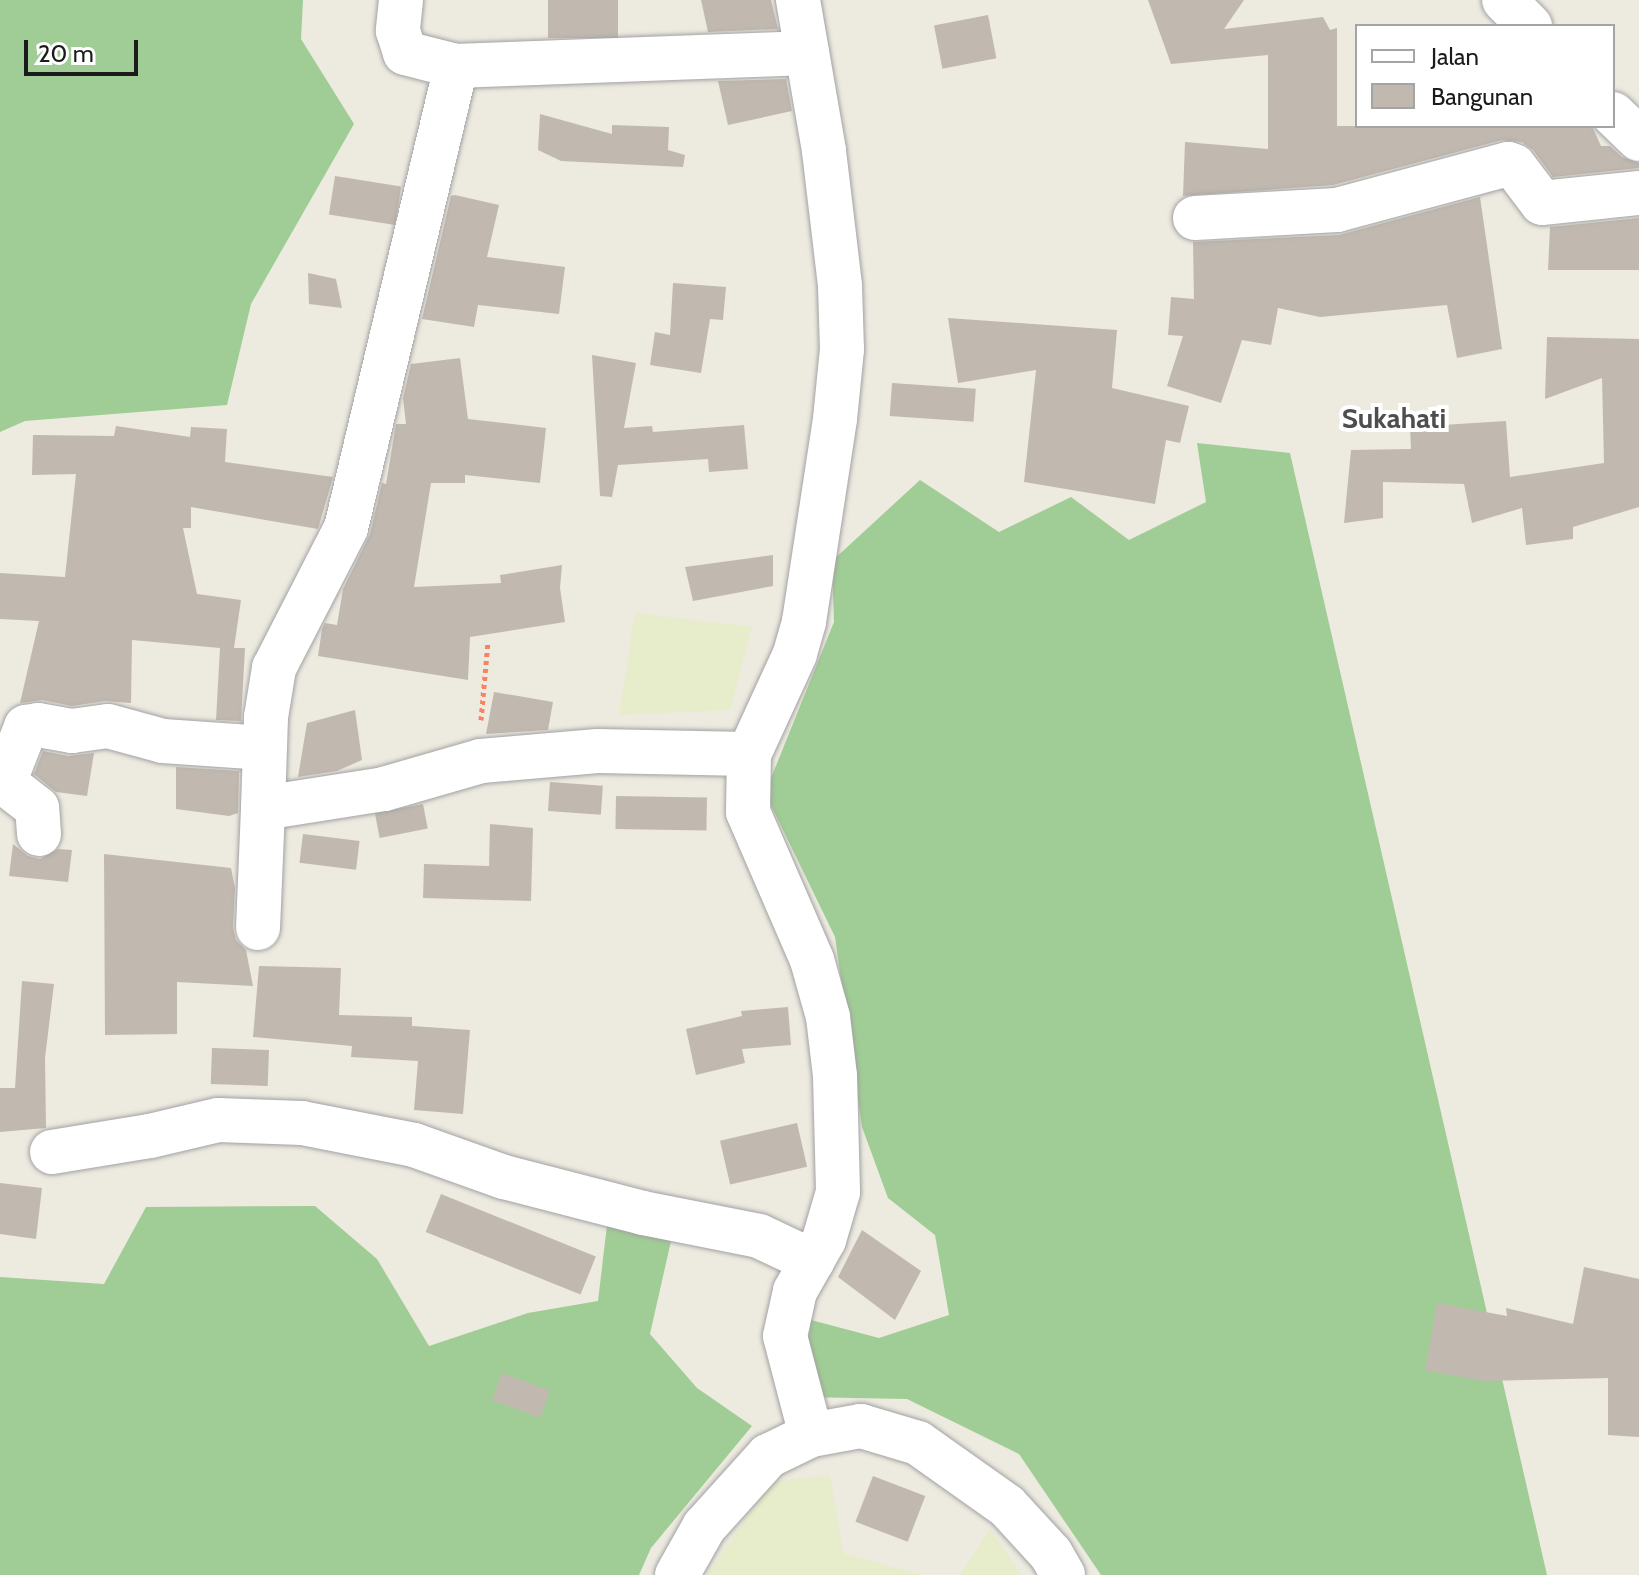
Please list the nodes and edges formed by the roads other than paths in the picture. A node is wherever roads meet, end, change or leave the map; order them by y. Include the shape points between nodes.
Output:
1 (401, 0) edge
2 (798, 0) edge
3 (1504, 0) edge
4 (1528, 24) edge
5 (807, 53) junction
6 (456, 66) junction
7 (1615, 116) edge
8 (1639, 139) edge
9 (1639, 193) edge
10 (1195, 218) dead end
11 (265, 748) junction
12 (749, 754) junction
13 (263, 808) junction
14 (39, 834) dead end
15 (258, 928) dead end
16 (52, 1152) dead end
17 (812, 1261) junction
18 (811, 1435) junction
19 (677, 1575) edge
20 (1063, 1575) edge

1 - 6 street via 398,31 405,53
2 - 5 street
3 - 4 street
5 - 6 street
5 - 12 street via 840,286 842,349 804,622
6 - 11 street via 346,528 274,668
7 - 8 street
9 - 10 street via 1542,203 1508,164 1337,210
11 - 13 street
11 - 14 street via 163,741 108,726 72,731 26,727 6,778 37,808
12 - 13 street via 598,751 481,761 384,789
12 - 17 street via 748,812 812,960 828,1017 838,1192
13 - 15 street
16 - 17 street via 218,1120 302,1123 414,1145 504,1177 759,1236
17 - 18 street via 795,1291 785,1336
18 - 19 street via 768,1456 704,1527
18 - 20 street via 861,1426 918,1443 1007,1506

